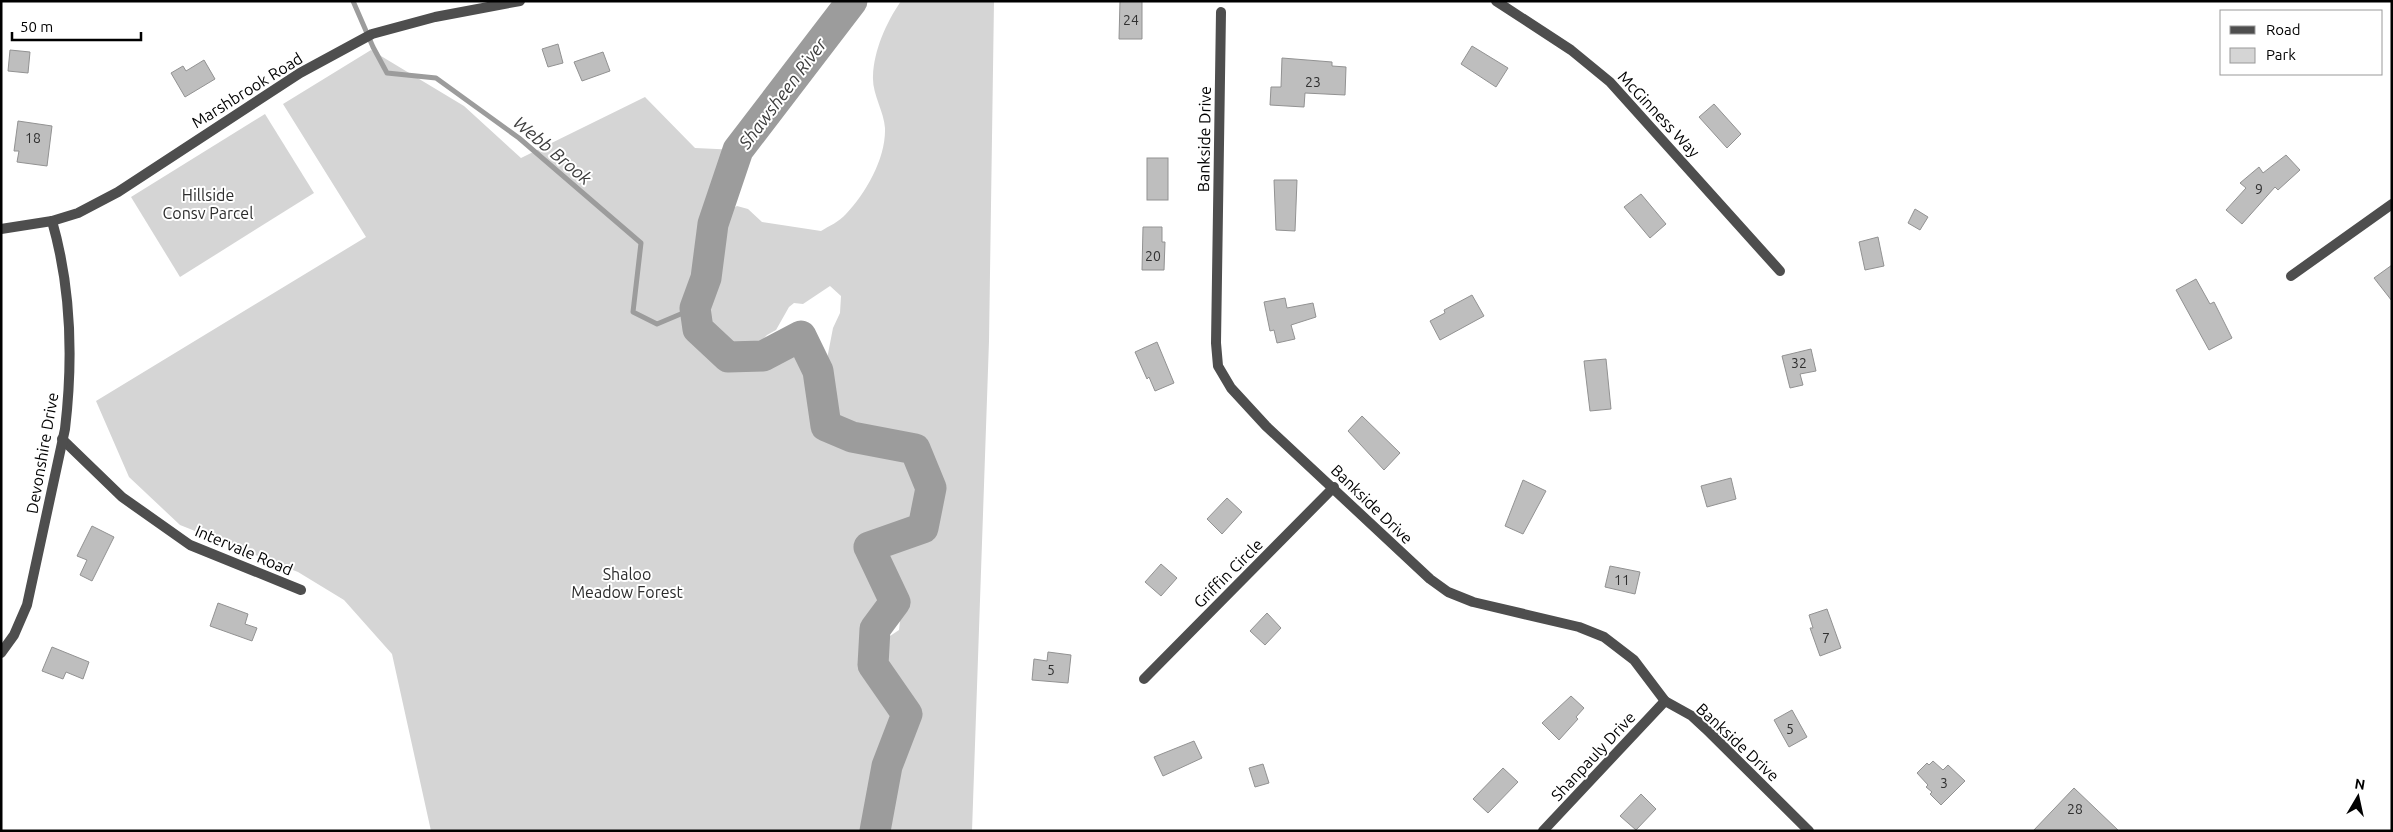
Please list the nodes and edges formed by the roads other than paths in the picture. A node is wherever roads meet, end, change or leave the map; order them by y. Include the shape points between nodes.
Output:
1 (520, 1) edge
2 (1496, 1) edge
3 (1221, 12) dead end
4 (2392, 204) edge
5 (52, 221) junction
6 (1, 229) edge
7 (1780, 270) dead end
8 (2291, 276) dead end
9 (62, 439) junction
10 (1334, 487) junction
11 (301, 590) dead end
12 (1, 653) edge
13 (1144, 679) dead end
14 (1664, 701) junction
15 (1543, 831) edge
16 (1809, 831) edge

1 - 5 street, Marshbrook Road via 435,17 372,34 271,91 118,192 78,213
2 - 7 street, McGinness Way via 1571,50 1610,82
3 - 10 street, Bankside Drive via 1218,366 1230,388 1266,426
4 - 8 street
5 - 6 street, Marshbrook Road
5 - 9 street, Devonshire Drive via 65,290 70,356 68,403
9 - 11 street, Intervale Road via 122,498 190,545
9 - 12 street, Devonshire Drive via 28,605 14,635
10 - 13 street, Griffin Circle
10 - 14 street, Bankside Drive via 1430,579 1448,592 1473,602 1579,627 1604,637 1634,660
14 - 15 street, Shanpauly Drive
14 - 16 street, Bankside Drive via 1692,716

